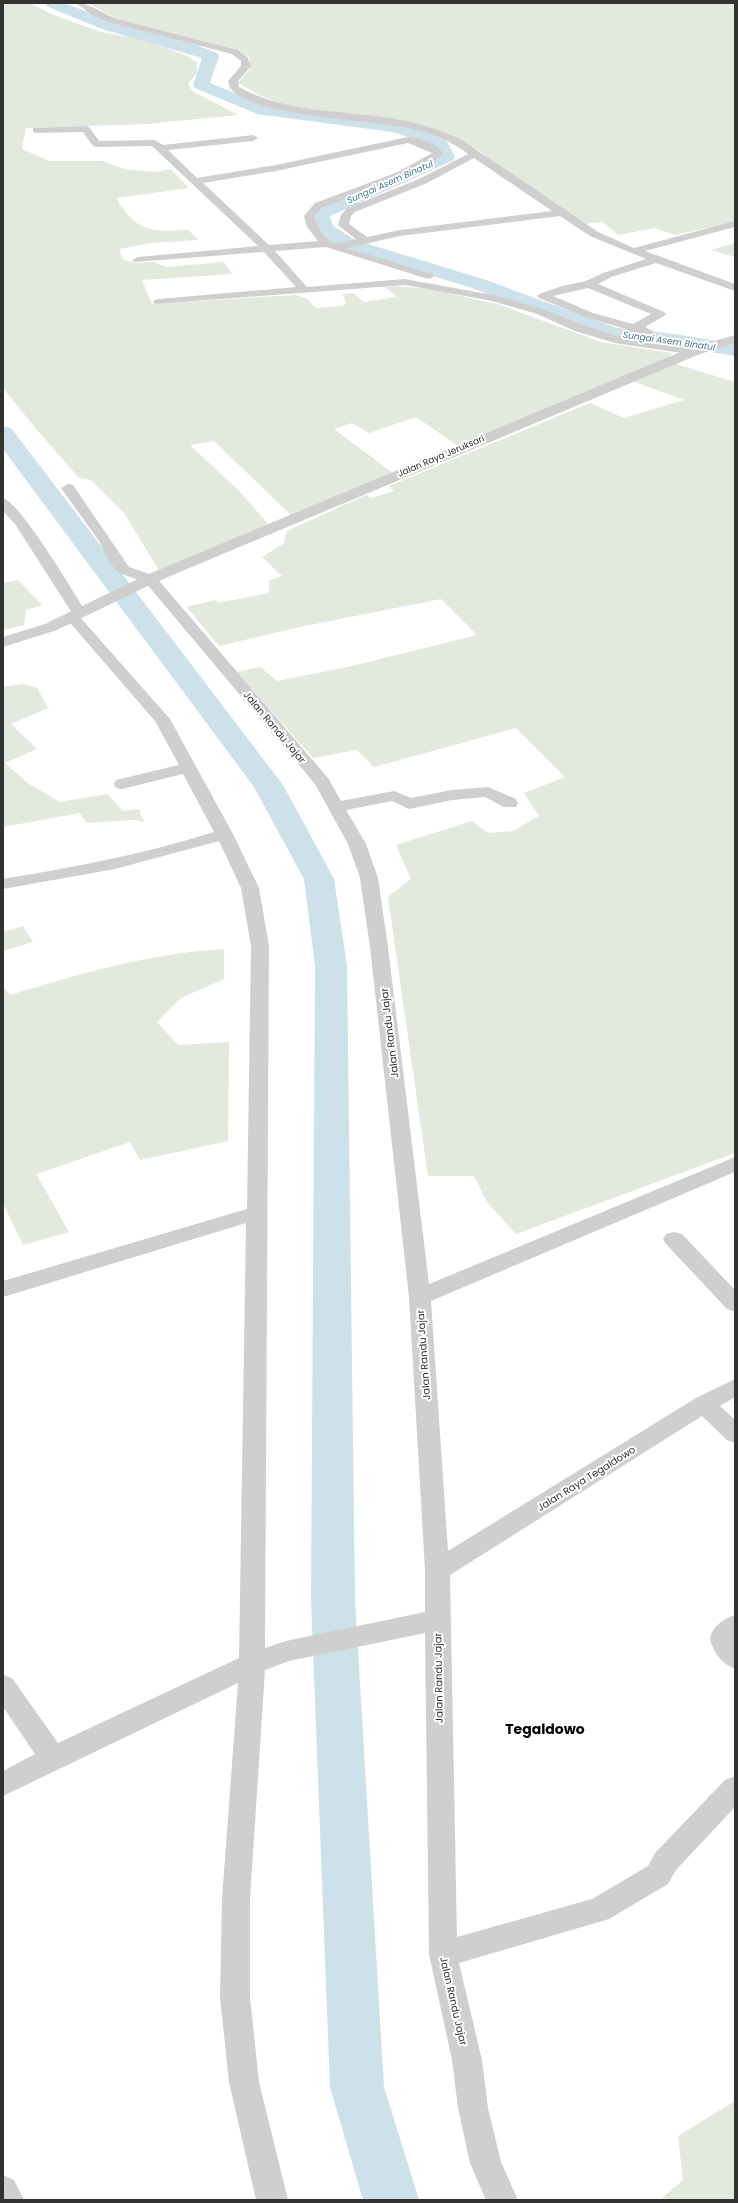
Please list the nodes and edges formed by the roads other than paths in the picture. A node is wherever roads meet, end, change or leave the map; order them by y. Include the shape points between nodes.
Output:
1 (80, 3) edge
2 (36, 130) dead end
3 (253, 138) dead end
4 (162, 148) junction
5 (476, 155) junction
6 (195, 181) junction
7 (559, 213) junction
8 (735, 224) edge
9 (364, 241) junction
10 (334, 246) junction
11 (267, 249) junction
12 (634, 251) junction
13 (658, 259) junction
14 (138, 260) dead end
15 (729, 274) dead end
16 (711, 278) junction
17 (589, 284) junction
18 (735, 288) edge
19 (305, 291) junction
20 (494, 298) junction
21 (160, 302) dead end
22 (632, 329) junction
23 (662, 334) dead end
24 (730, 340) edge
25 (697, 350) junction
26 (68, 488) dead end
27 (3, 502) edge
28 (147, 581) junction
29 (79, 612) junction
30 (3, 642) edge
31 (188, 768) junction
32 (122, 784) dead end
33 (510, 803) dead end
34 (346, 805) junction
35 (224, 834) junction
36 (3, 884) edge
37 (735, 1164) edge
38 (256, 1213) junction
39 (674, 1239) dead end
40 (3, 1289) edge
41 (420, 1297) junction
42 (735, 1304) edge
43 (735, 1387) edge
44 (704, 1404) junction
45 (735, 1434) edge
46 (437, 1570) junction
47 (437, 1620) junction
48 (735, 1625) edge
49 (735, 1658) edge
50 (252, 1664) junction
51 (3, 1686) edge
52 (53, 1758) junction
53 (3, 1784) edge
54 (735, 1788) edge
55 (443, 1954) junction
56 (3, 2191) edge
57 (8, 2200) edge
58 (272, 2200) edge
59 (502, 2200) edge

1 - 5 street via 114,21 235,52 245,60 246,66 233,81 235,88 262,101 294,110 403,124 451,139
2 - 4 street via 86,129 95,144 153,142
3 - 4 street
4 - 6 street
5 - 7 street
5 - 9 street via 423,181 352,210 346,215 343,225
6 - 10 street via 276,168 408,140 437,150 435,157 414,168 319,205 309,216 312,227
6 - 11 street
7 - 9 street via 400,233
7 - 12 street via 594,234
8 - 12 street
9 - 10 street
10 - 11 street
10 - 20 street
11 - 14 street
11 - 19 street
12 - 13 street
13 - 16 street
13 - 17 street via 607,275
15 - 16 street
16 - 18 street
17 - 22 street via 660,314
17 - 22 street via 543,296 561,305
19 - 20 street via 405,282
19 - 21 street
20 - 25 street via 615,339
22 - 23 street
24 - 25 street, Jalan Raya Jeruksari
25 - 28 street, Jalan Raya Jeruksari
26 - 28 street via 106,541 114,560 124,570
27 - 29 street via 20,522
28 - 29 street, Jalan Raya Jeruksari
28 - 34 street, Jalan Randu Jajar via 322,782
29 - 30 street, Jalan Raya Jeruksari via 51,627
29 - 31 street via 162,719
31 - 32 street
31 - 35 street
33 - 34 street via 488,792 452,795 409,804 394,796
34 - 41 street, Jalan Randu Jajar via 369,878
35 - 36 street via 118,864
35 - 38 street via 250,888 260,946
37 - 41 street
38 - 40 street
38 - 50 street
39 - 42 street
41 - 46 street, Jalan Randu Jajar
43 - 44 street, Jalan Raya Tegaldowo
44 - 45 street
44 - 46 street, Jalan Raya Tegaldowo
46 - 47 street, Jalan Randu Jajar
47 - 50 street via 286,1651
47 - 55 street, Jalan Randu Jajar
48 - 49 street via 722,1636
50 - 52 street
50 - 58 street via 236,1899 235,1997 244,2082
51 - 52 street
52 - 53 street
54 - 55 street via 666,1861 658,1875 619,1900 599,1910
55 - 59 street, Jalan Randu Jajar via 467,2060 473,2108 486,2163
56 - 57 street

